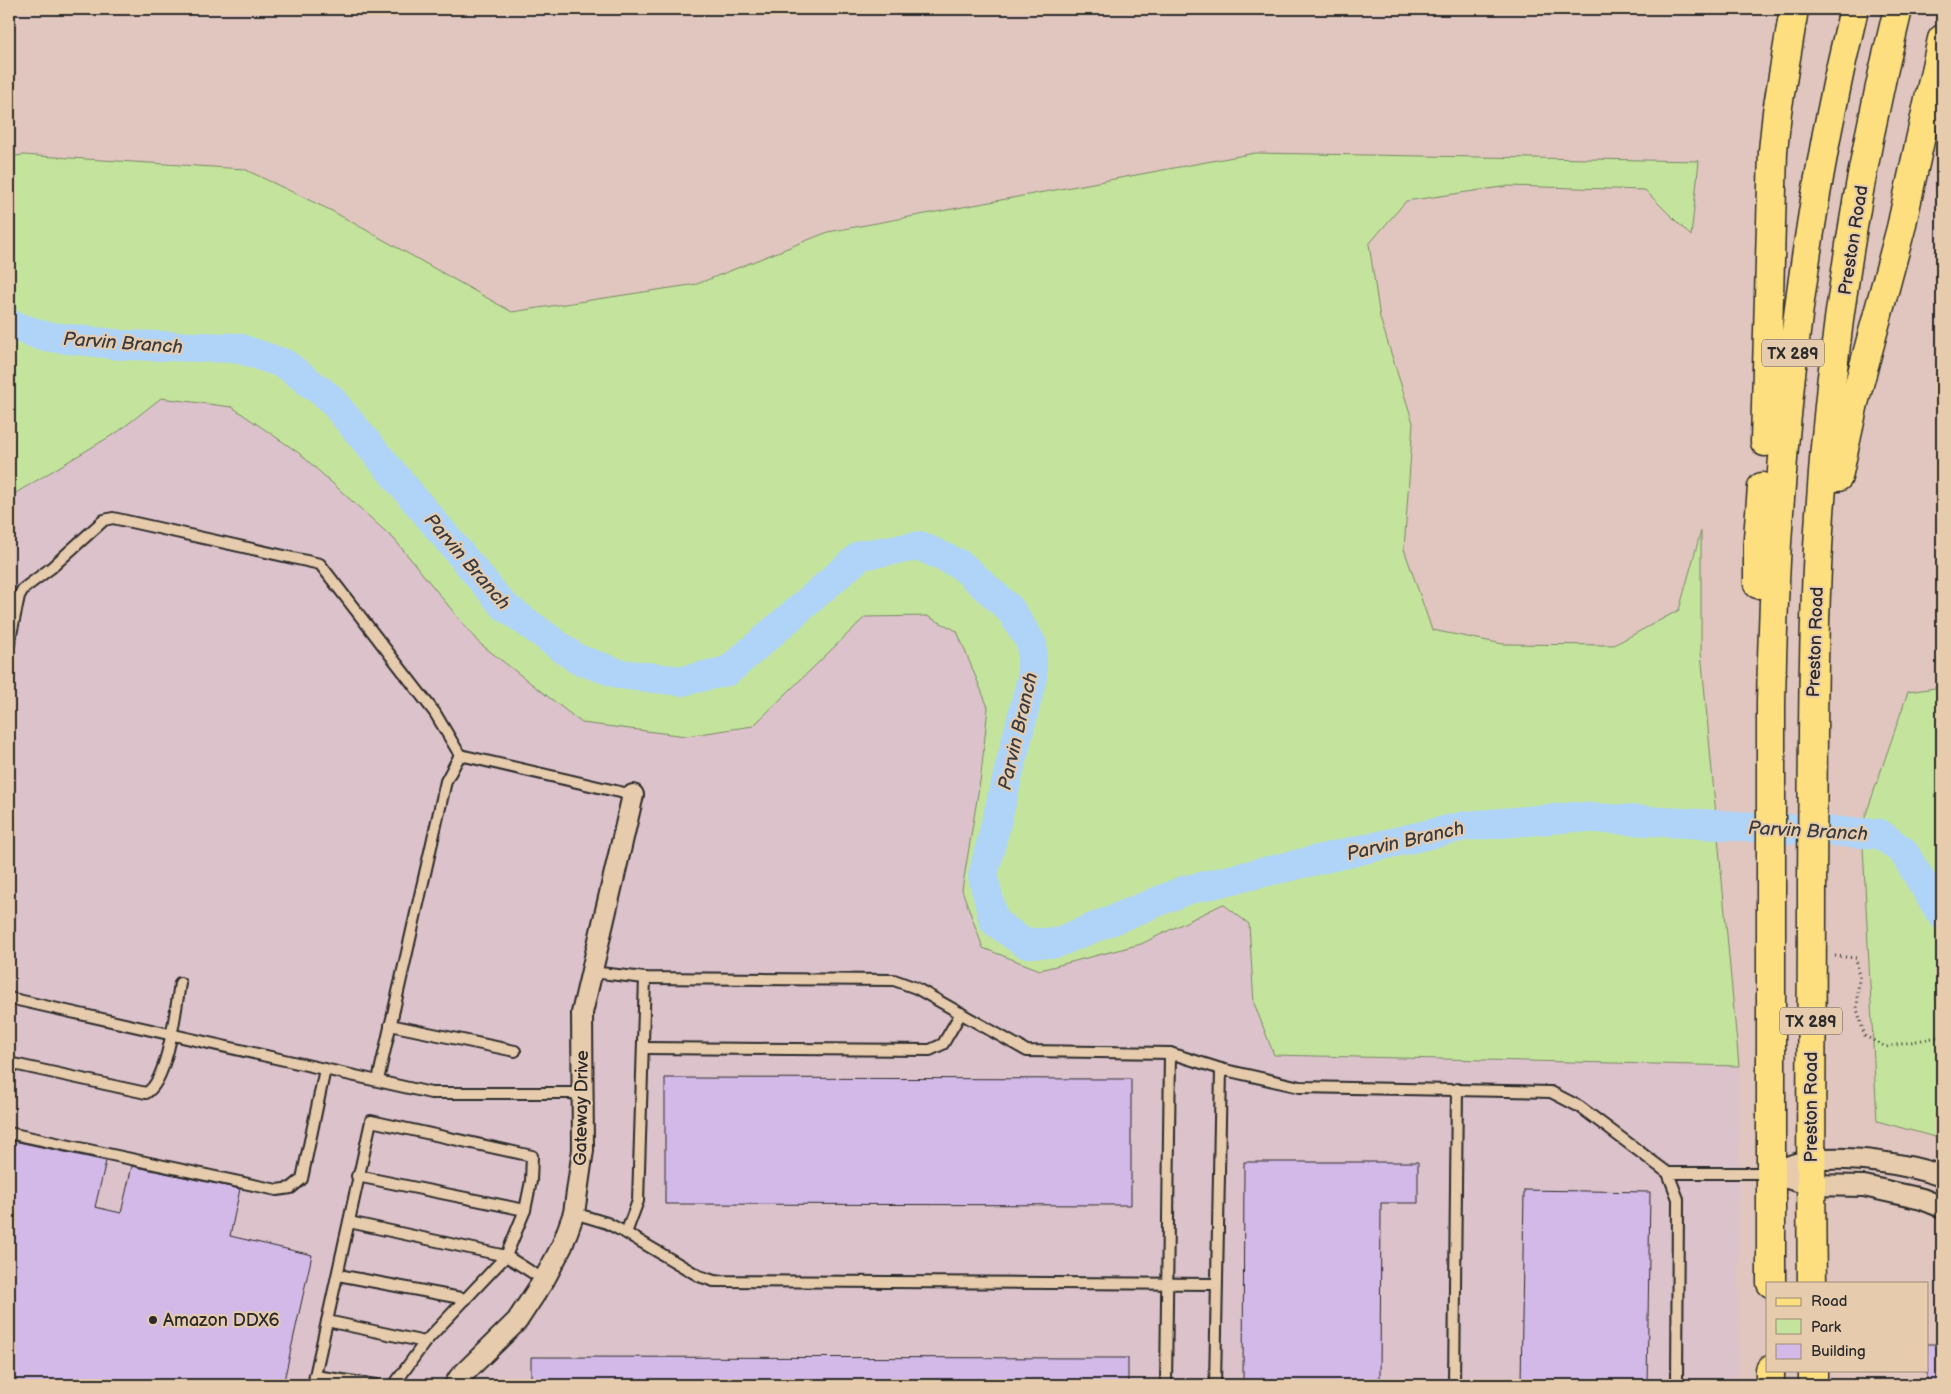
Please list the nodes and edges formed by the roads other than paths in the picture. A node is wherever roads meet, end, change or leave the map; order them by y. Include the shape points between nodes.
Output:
1 (1794, 9) edge
2 (1854, 9) edge
3 (1898, 9) edge
4 (1942, 39) edge
5 (9, 644) edge
6 (1813, 677) junction
7 (1771, 702) junction
8 (460, 754) junction
9 (633, 795) joint
10 (590, 972) junction
11 (645, 978) junction
12 (180, 983) dead end
13 (9, 998) edge
14 (961, 1013) junction
15 (390, 1025) junction
16 (170, 1034) junction
17 (644, 1048) junction
18 (515, 1051) dead end
19 (1170, 1053) junction
20 (9, 1063) edge
21 (325, 1069) junction
22 (1221, 1069) junction
23 (378, 1080) junction
24 (1457, 1089) junction
25 (582, 1093) junction
26 (9, 1133) edge
27 (1668, 1172) junction
28 (1770, 1173) junction
29 (1810, 1173) junction
30 (357, 1176) junction
31 (1942, 1176) edge
32 (1942, 1207) edge
33 (525, 1210) junction
34 (574, 1213) junction
35 (349, 1222) junction
36 (626, 1232) junction
37 (506, 1256) junction
38 (338, 1275) junction
39 (544, 1280) junction
40 (1770, 1282) edge
41 (1812, 1282) edge
42 (1168, 1283) junction
43 (1216, 1284) junction
44 (466, 1298) junction
45 (327, 1321) junction
46 (426, 1342) junction
47 (1770, 1372) edge
48 (1813, 1372) edge
49 (314, 1381) edge
50 (376, 1385) edge
51 (394, 1385) edge
52 (454, 1385) edge
53 (1166, 1385) edge
54 (1215, 1385) edge
55 (1454, 1385) edge
56 (1677, 1385) edge
57 (1770, 1385) edge
58 (1813, 1385) edge

1 - 7 main road via 1774,151 1768,411 1758,538 1760,623
2 - 7 main road, TX 289 via 1820,167 1789,391 1772,634
3 - 6 main road, Preston Road / TX 289 via 1864,164 1833,381 1819,528
4 - 6 main road via 1901,228 1854,403 1837,484
5 - 8 lane via 22,589 51,568 104,520 113,518 320,564 435,713
6 - 29 main road, Preston Road / TX 289
7 - 28 main road, TX 289
8 - 9 lane
8 - 15 lane via 446,781
9 - 10 street, Gateway Drive
10 - 11 lane
10 - 25 street, Gateway Drive via 582,1013
11 - 14 lane via 894,980 916,988
11 - 17 lane
12 - 16 lane
13 - 16 lane
14 - 17 lane via 943,1044 930,1050
14 - 19 lane via 1027,1051
15 - 18 lane
15 - 23 lane
16 - 20 lane via 164,1064 154,1086 146,1093
16 - 21 lane
17 - 36 lane via 638,1201
19 - 22 lane
19 - 42 lane
21 - 23 lane
21 - 26 lane via 302,1178 291,1188 277,1190
22 - 24 lane via 1300,1087
22 - 43 lane
23 - 25 lane via 430,1093
24 - 27 lane via 1551,1092 1580,1107
24 - 55 lane
25 - 34 street, Gateway Drive via 583,1150
27 - 28 lane
27 - 56 lane via 1678,1199
28 - 29 street
28 - 40 main road, TX 289
29 - 31 street via 1890,1163
29 - 32 street via 1922,1199
29 - 41 main road, Preston Road / TX 289
30 - 33 lane
30 - 33 lane via 371,1121 532,1156
30 - 35 lane
33 - 37 lane
34 - 36 lane
34 - 39 street, Gateway Drive via 562,1246
35 - 37 lane
35 - 38 lane
36 - 42 lane via 699,1276 714,1281
37 - 39 lane
37 - 44 lane
38 - 44 lane
38 - 45 lane
39 - 52 street, Gateway Drive via 517,1321
42 - 43 lane
42 - 53 lane
43 - 54 lane
44 - 46 lane
45 - 46 lane
45 - 49 lane
46 - 51 lane
47 - 57 main road
48 - 58 main road
49 - 50 lane

